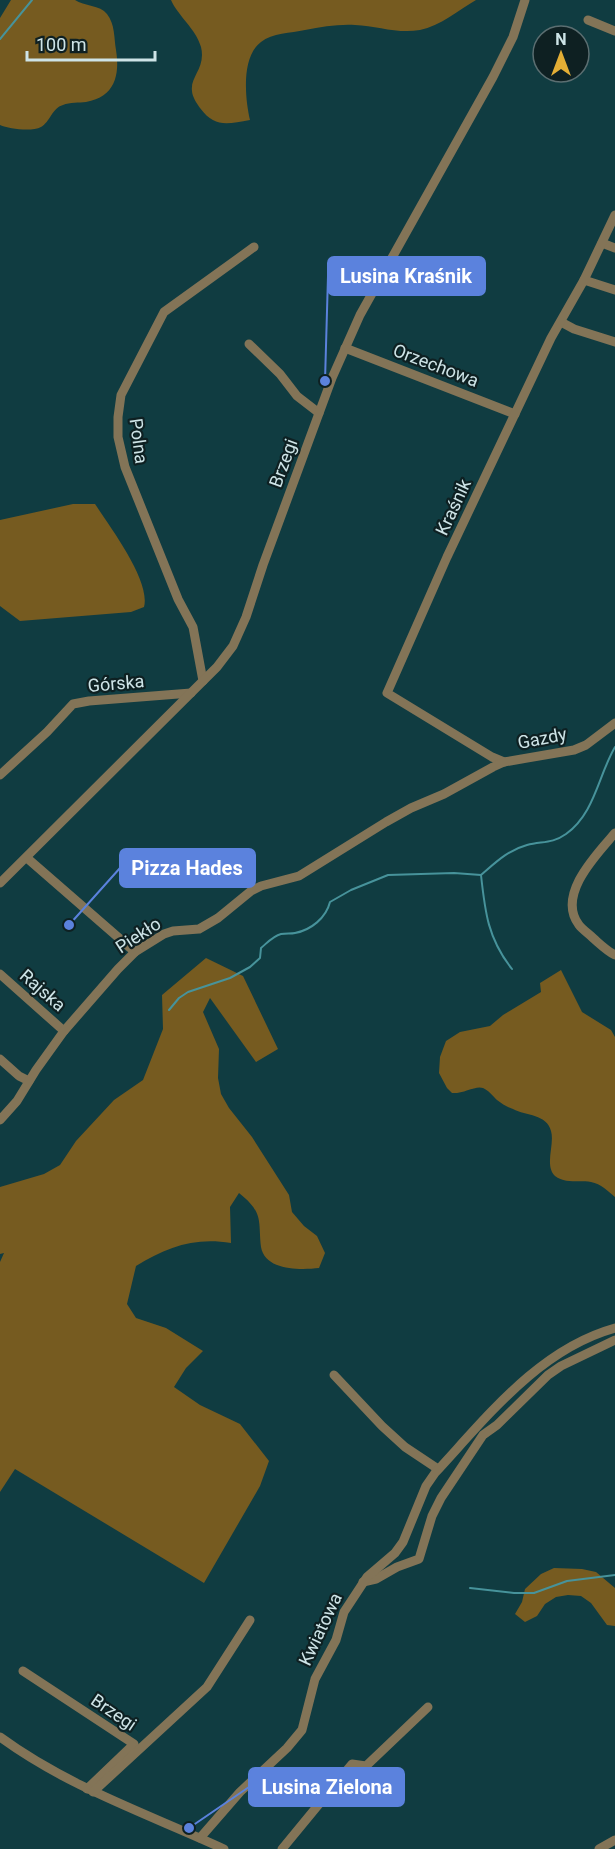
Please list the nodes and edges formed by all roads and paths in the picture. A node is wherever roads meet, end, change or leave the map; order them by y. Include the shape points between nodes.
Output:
1 (525, 0) edge
2 (588, 20) dead end
3 (615, 31) edge
4 (615, 215) edge
5 (602, 243) junction
6 (254, 247) dead end
7 (615, 248) edge
8 (584, 280) junction
9 (615, 290) edge
10 (561, 322) junction
11 (615, 342) edge
12 (249, 344) dead end
13 (345, 348) junction
14 (319, 413) junction
15 (515, 414) junction
16 (203, 681) junction
17 (191, 693) junction
18 (615, 723) edge
19 (504, 762) junction
20 (0, 775) edge
21 (615, 833) edge
22 (27, 858) junction
23 (0, 884) edge
24 (135, 952) junction
25 (615, 955) edge
26 (0, 974) edge
27 (64, 1030) junction
28 (0, 1059) edge
29 (29, 1081) junction
30 (0, 1120) edge
31 (615, 1328) edge
32 (615, 1340) edge
33 (334, 1375) dead end
34 (438, 1470) junction
35 (363, 1582) junction
36 (249, 1620) dead end
37 (23, 1671) dead end
38 (428, 1707) dead end
39 (0, 1737) edge
40 (90, 1791) junction
41 (200, 1838) junction
42 (615, 1840) edge
43 (224, 1849) edge
44 (282, 1849) edge
45 (599, 1849) edge

1 - 13 street, Brzegi via 513,37 493,77
2 - 3 street
4 - 5 street, Kraśnik
5 - 7 street
5 - 8 street, Kraśnik
6 - 16 street, Polna via 164,312 121,395 118,417 125,467 193,627
8 - 9 street
8 - 10 street, Kraśnik
10 - 11 street
10 - 15 street, Kraśnik
12 - 14 street via 297,396
13 - 14 street, Brzegi
13 - 15 street, Orzechowa
14 - 16 street, Brzegi via 246,617 233,646
15 - 19 street, Kraśnik via 387,693
16 - 17 street, Brzegi
17 - 20 street, Górska via 73,704
17 - 22 street, Brzegi
18 - 19 street, Gazdy via 574,750
19 - 24 street, Piekło via 411,808 298,876 251,891 199,929 164,934
21 - 25 street via 579,878 573,910 579,925
22 - 23 street, Brzegi
22 - 24 street
24 - 27 street, Piekło
26 - 27 street, Rajska
27 - 29 street, Piekło
28 - 29 street
29 - 30 street, Piekło
31 - 34 street, Kwiatowa via 555,1354 519,1384
32 - 35 street via 548,1375 483,1435 441,1498 419,1559
33 - 34 street via 382,1426
34 - 35 street, Kwiatowa via 426,1486 404,1542
35 - 41 street, Kwiatowa via 344,1612 336,1640 315,1679 302,1730
36 - 40 street via 207,1687
37 - 40 street, Brzegi via 134,1744
38 - 44 street via 366,1766 352,1764
39 - 40 street
40 - 41 street
41 - 43 street
42 - 45 street

